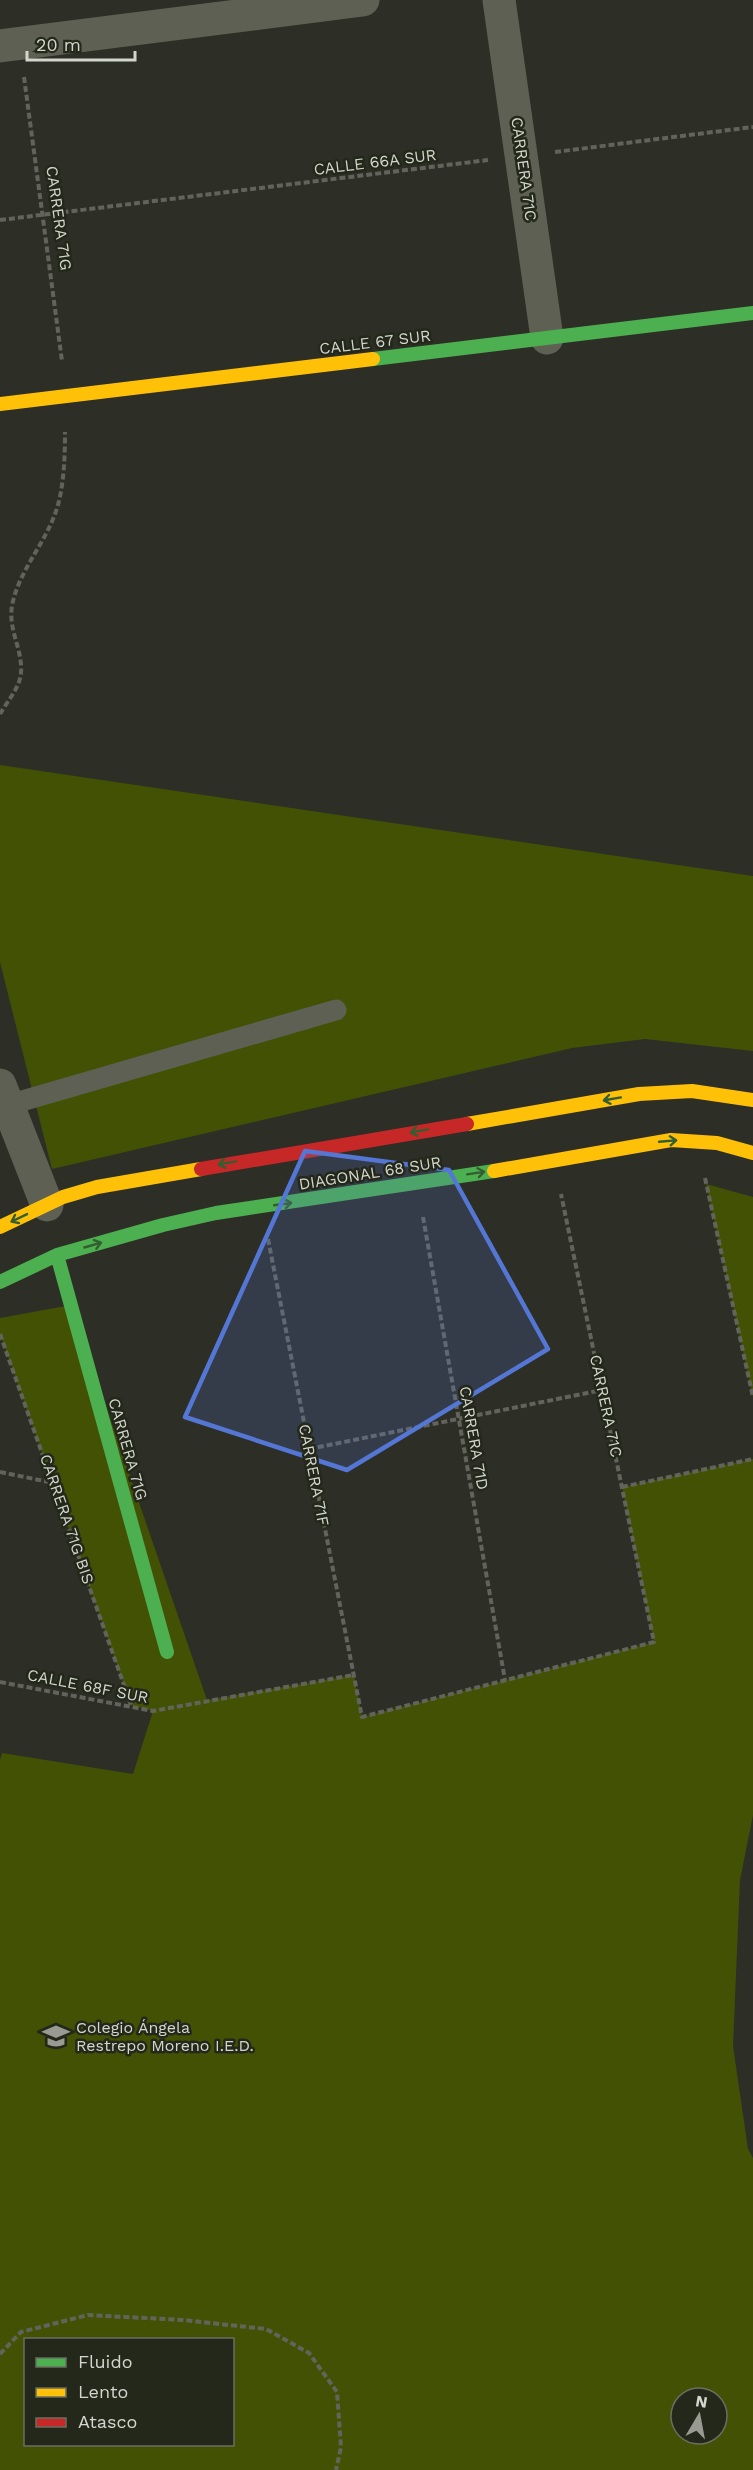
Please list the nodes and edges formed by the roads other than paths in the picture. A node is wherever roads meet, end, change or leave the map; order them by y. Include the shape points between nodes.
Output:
1 (363, 0) edge
2 (499, 0) edge
3 (242, 8) edge
4 (9, 45) edge
5 (753, 313) edge
6 (548, 338) junction
7 (0, 404) edge
8 (336, 1010) dead end
9 (4, 1095) edge
10 (753, 1100) edge
11 (753, 1154) edge
12 (47, 1205) junction
13 (0, 1227) edge
14 (57, 1255) junction
15 (0, 1282) edge
16 (167, 1652) dead end

1 - 3 street
2 - 6 street, CARRERA 71C
3 - 4 street
5 - 6 street, CALLE 67 SUR
6 - 7 street, CALLE 67 SUR
8 - 9 lane
9 - 12 street
10 -> 12 street, DIAGONAL 68 SUR via 692,1091 639,1094 138,1178 97,1187
14 -> 11 street, DIAGONAL 68 SUR via 216,1214 671,1140 717,1143
12 -> 13 street, DIAGONAL 68 SUR
14 - 15 street, DIAGONAL 68 SUR
14 - 16 street, CARRERA 71G

